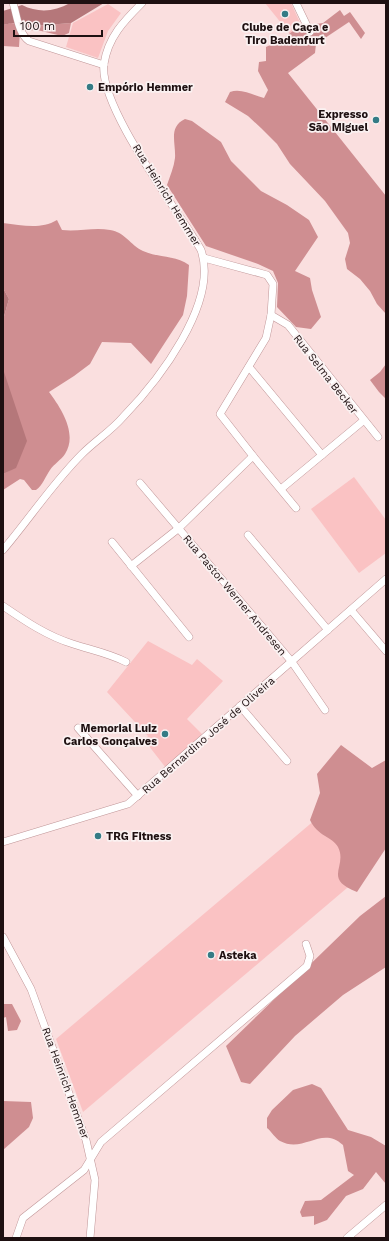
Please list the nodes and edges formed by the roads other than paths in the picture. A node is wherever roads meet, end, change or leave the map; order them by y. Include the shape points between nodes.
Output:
1 (142, 3) edge
2 (296, 3) edge
3 (13, 4) edge
4 (310, 32) dead end
5 (104, 65) junction
6 (204, 258) junction
7 (271, 315) junction
8 (249, 367) junction
9 (363, 421) junction
10 (378, 438) dead end
11 (322, 455) junction
12 (253, 456) junction
13 (140, 483) dead end
14 (281, 489) junction
15 (296, 508) dead end
16 (179, 528) junction
17 (248, 535) dead end
18 (112, 542) dead end
19 (3, 550) edge
20 (131, 566) junction
21 (385, 581) edge
22 (3, 606) edge
23 (352, 610) junction
24 (328, 630) junction
25 (189, 637) dead end
26 (386, 651) edge
27 (126, 662) dead end
28 (292, 662) junction
29 (240, 706) junction
30 (325, 710) dead end
31 (78, 728) dead end
32 (287, 761) dead end
33 (138, 796) junction
34 (3, 842) edge
35 (3, 937) edge
36 (306, 944) dead end
37 (91, 1156) junction
38 (386, 1205) edge
39 (16, 1238) edge
40 (90, 1238) edge
41 (347, 1238) edge

1 - 5 street, Rua Heinrich Hemmer via 116,32
2 - 4 street
3 - 5 street via 25,38
5 - 6 street, Rua Heinrich Hemmer via 107,88 116,110 165,194 191,232
6 - 7 street via 267,275 273,284
6 - 19 street, Rua Heinrich Hemmer via 203,288 198,307 157,378 122,419 82,453
7 - 8 street via 266,338
7 - 9 street, Rua Selma Becker via 288,325
8 - 11 street
8 - 12 street via 220,414
9 - 10 street, Rua Selma Becker
9 - 11 street
11 - 14 street
12 - 14 street
12 - 16 street
13 - 16 street, Rua Pastor Werner Andresen
14 - 15 street
16 - 20 street
16 - 28 street, Rua Pastor Werner Andresen
17 - 24 street
18 - 20 street
20 - 25 street
21 - 23 street, Rua Bernardino José de Oliveira
22 - 27 street via 38,630 73,644 108,653
23 - 24 street, Rua Bernardino José de Oliveira
23 - 26 street
24 - 28 street, Rua Bernardino José de Oliveira
28 - 29 street, Rua Bernardino José de Oliveira
28 - 30 street, Rua Pastor Werner Andresen
29 - 32 street
29 - 33 street, Rua Bernardino José de Oliveira
31 - 33 street
33 - 34 street, Rua Bernardino José de Oliveira via 128,804
35 - 37 street, Rua Heinrich Hemmer via 31,989
36 - 37 street via 310,956 307,966 101,1142
37 - 39 street via 84,1170 22,1218
37 - 40 street, Rua Heinrich Hemmer via 95,1192
38 - 41 street

